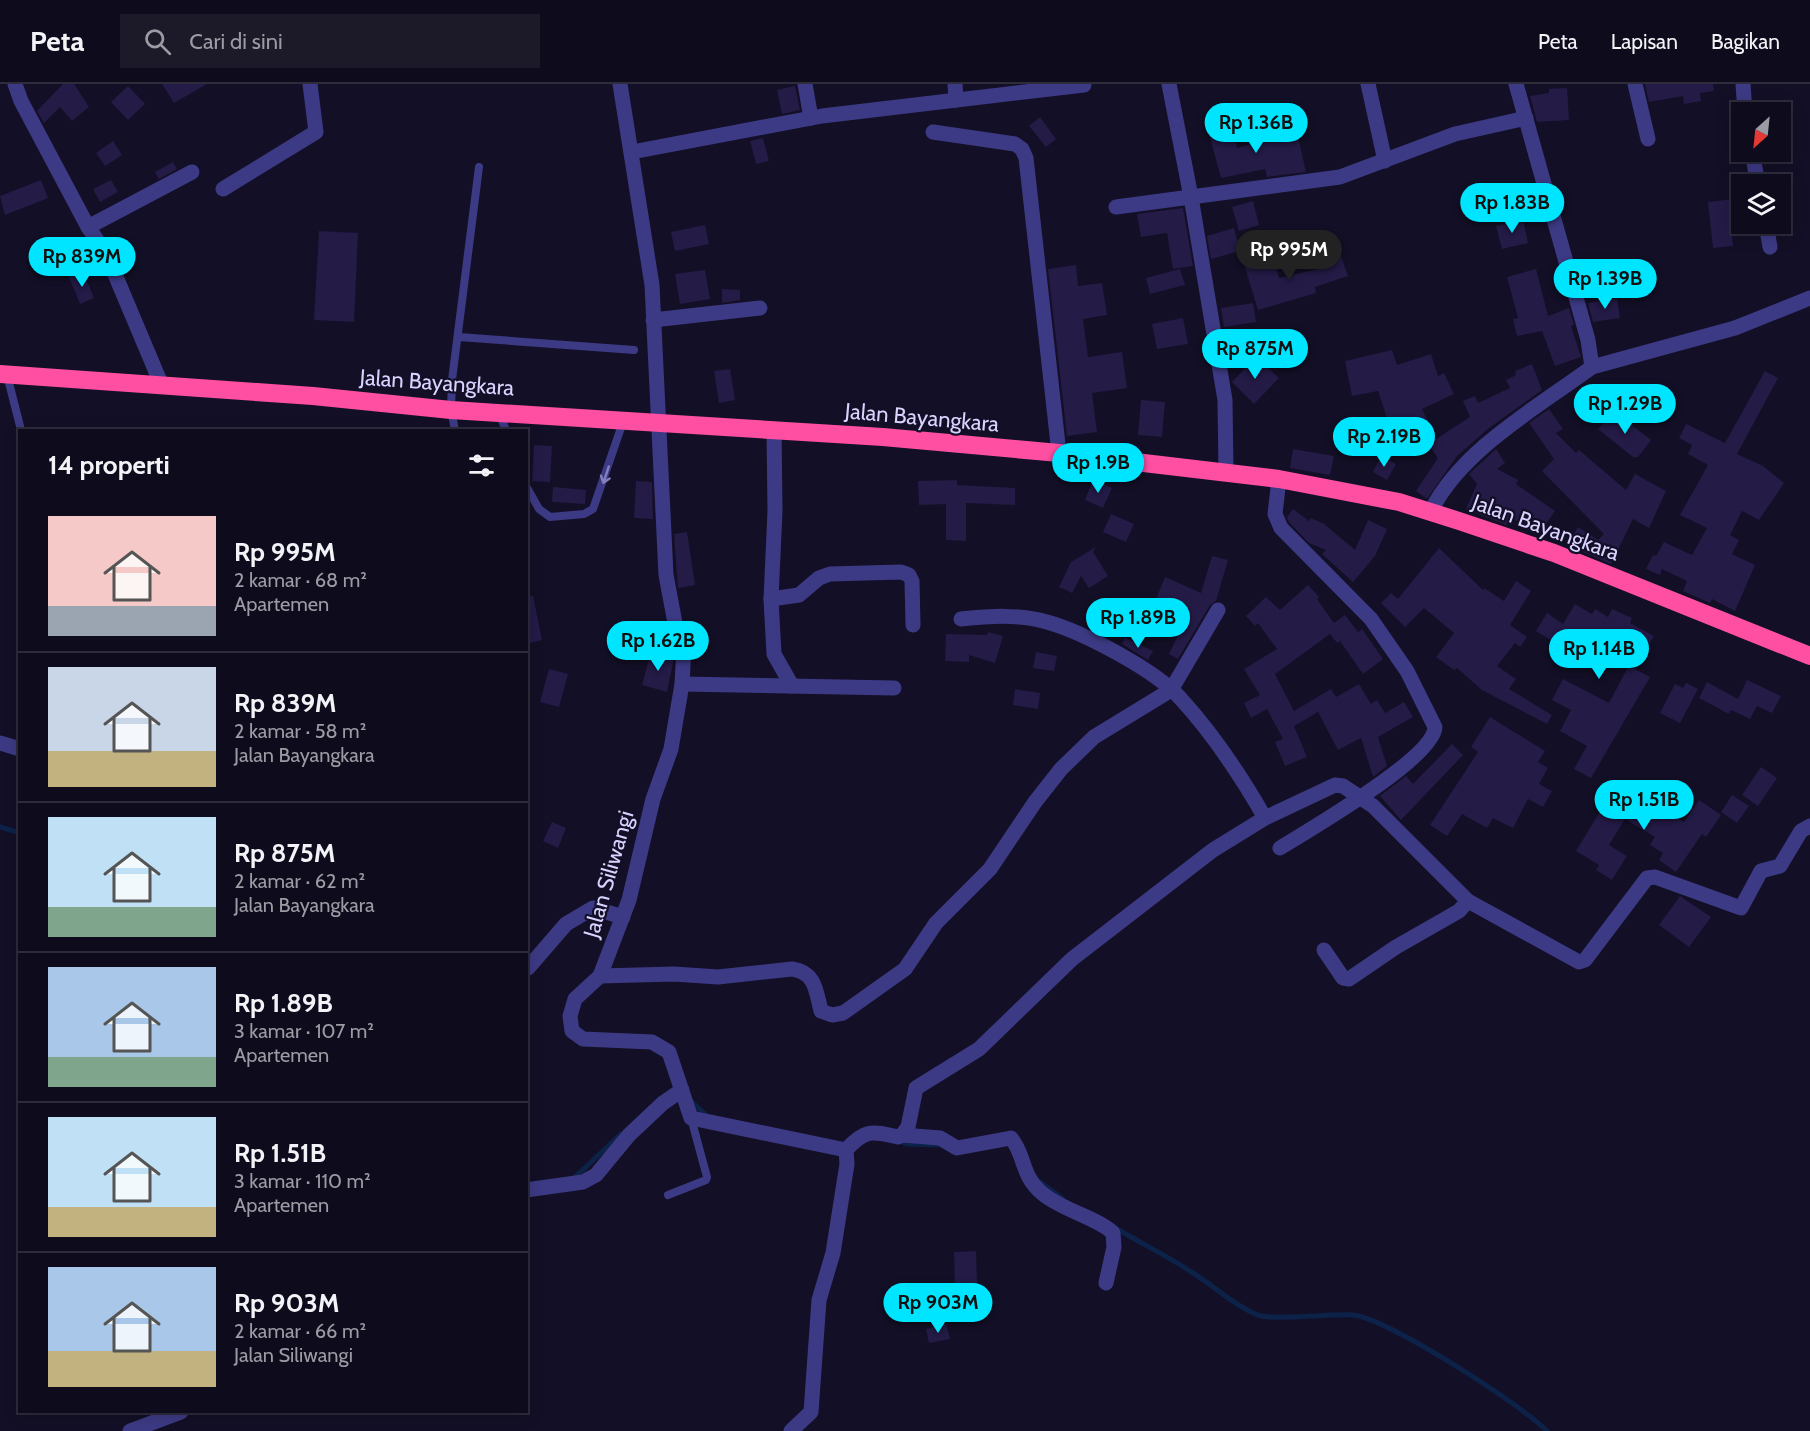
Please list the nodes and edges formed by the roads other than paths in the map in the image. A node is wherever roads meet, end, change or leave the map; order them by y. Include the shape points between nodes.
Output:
1 (15, 84) edge
2 (310, 84) edge
3 (620, 84) edge
4 (805, 84) edge
5 (955, 84) edge
6 (1169, 84) edge
7 (1368, 84) edge
8 (1516, 84) edge
9 (1635, 84) edge
10 (1743, 84) edge
11 (1084, 85) edge
12 (956, 100) junction
13 (1744, 102) edge
14 (811, 118) junction
15 (1526, 118) junction
16 (933, 132) dead end
17 (1648, 139) dead end
18 (632, 152) junction
19 (1385, 161) junction
20 (479, 167) dead end
21 (192, 172) dead end
22 (223, 189) dead end
23 (1191, 198) junction
24 (1116, 207) dead end
25 (88, 227) junction
26 (1768, 234) edge
27 (1770, 247) dead end
28 (1810, 298) edge
29 (760, 308) dead end
30 (653, 320) junction
31 (459, 337) junction
32 (634, 350) dead end
33 (1592, 367) junction
34 (3, 374) edge
35 (162, 386) junction
36 (451, 410) junction
37 (498, 411) junction
38 (624, 419) junction
39 (657, 422) junction
40 (21, 429) edge
41 (455, 429) edge
42 (506, 429) edge
43 (774, 429) junction
44 (1059, 453) junction
45 (1226, 472) junction
46 (1279, 479) junction
47 (528, 490) edge
48 (1431, 511) junction
49 (771, 599) junction
50 (1218, 610) dead end
51 (961, 619) dead end
52 (913, 625) dead end
53 (1810, 656) edge
54 (682, 684) junction
55 (792, 686) junction
56 (894, 688) dead end
57 (1171, 690) junction
58 (0, 743) edge
59 (18, 748) edge
60 (1361, 796) junction
61 (1265, 818) junction
62 (1810, 826) edge
63 (1280, 848) dead end
64 (1468, 901) junction
65 (623, 917) junction
66 (1324, 950) dead end
67 (528, 968) edge
68 (600, 976) junction
69 (682, 1090) junction
70 (691, 1118) junction
71 (902, 1135) junction
72 (846, 1153) junction
73 (528, 1190) edge
74 (668, 1195) dead end
75 (1106, 1283) dead end
76 (178, 1413) edge
77 (138, 1429) edge
78 (791, 1431) edge

1 - 25 street
2 - 22 street via 316,132
3 - 18 street, Jalan Siliwangi
4 - 14 street
5 - 12 street
6 - 23 street
7 - 19 street
8 - 15 street
9 - 17 street
10 - 13 street
11 - 12 street
12 - 14 street
14 - 18 street
15 - 19 street via 1455,134
15 - 33 street via 1588,340
16 - 44 street via 1015,144 1022,148 1026,158
18 - 30 street, Jalan Siliwangi via 652,285
19 - 23 street via 1340,177
20 - 31 lane
21 - 25 street
23 - 24 street
23 - 45 street via 1225,400
25 - 35 street via 106,253
26 - 27 street
28 - 33 street via 1735,328
29 - 30 street
30 - 39 street, Jalan Siliwangi
31 - 32 lane
31 - 36 lane
33 - 48 street via 1474,454 1441,490
34 - 35 highway, Jalan Bayangkara
34 - 40 lane
35 - 36 highway, Jalan Bayangkara
36 - 37 highway, Jalan Bayangkara
36 - 41 lane
37 - 38 highway, Jalan Bayangkara
37 - 42 lane
38 - 39 highway, Jalan Bayangkara
38 -> 47 lane via 593,509 584,514 550,517 539,509
39 - 43 highway, Jalan Bayangkara
39 - 54 street, Jalan Siliwangi via 666,575 684,647
43 - 44 highway, Jalan Bayangkara
43 - 49 street
44 - 45 highway, Jalan Bayangkara
45 - 46 highway, Jalan Bayangkara
46 - 48 highway, Jalan Bayangkara
46 - 60 street via 1275,514 1281,528 1371,620 1407,671 1435,727 1429,742 1389,778
48 - 53 highway, Jalan Bayangkara via 1554,553
49 - 52 street via 799,595 830,574 901,572 912,581
49 - 55 street via 774,654
50 - 57 street
51 - 57 street via 1001,615 1048,622 1133,663
54 - 55 street
54 - 65 street, Jalan Siliwangi via 671,749 653,799
55 - 56 street
57 - 61 street via 1242,778
57 - 68 street via 1094,737 1061,769 990,868 936,923 905,969 843,1013 832,1016 821,1011 813,980 792,969 718,977
58 - 59 street
60 - 61 street via 1335,785
60 - 63 street
60 - 64 street
61 - 71 street via 1158,891 1072,959 979,1049 920,1085
62 - 64 street via 1801,831 1780,866 1761,871 1741,908 1655,877 1647,878 1582,962
64 - 66 street via 1349,979 1343,978
65 - 67 street via 593,908 566,924
65 - 68 street, Jalan Siliwangi
68 - 69 street, Jalan Siliwangi via 575,999 570,1016 572,1031 583,1039 657,1043 669,1052
69 - 70 street, Jalan Siliwangi
69 - 73 street via 629,1135 596,1175 583,1182
70 - 72 street via 754,1129
70 - 74 lane via 707,1177
71 - 72 street via 870,1132 857,1137
71 - 75 street via 940,1138 949,1145 1012,1139 1027,1177 1036,1188 1068,1211 1113,1233
72 - 78 street via 833,1253 819,1300 811,1412
76 - 77 street

